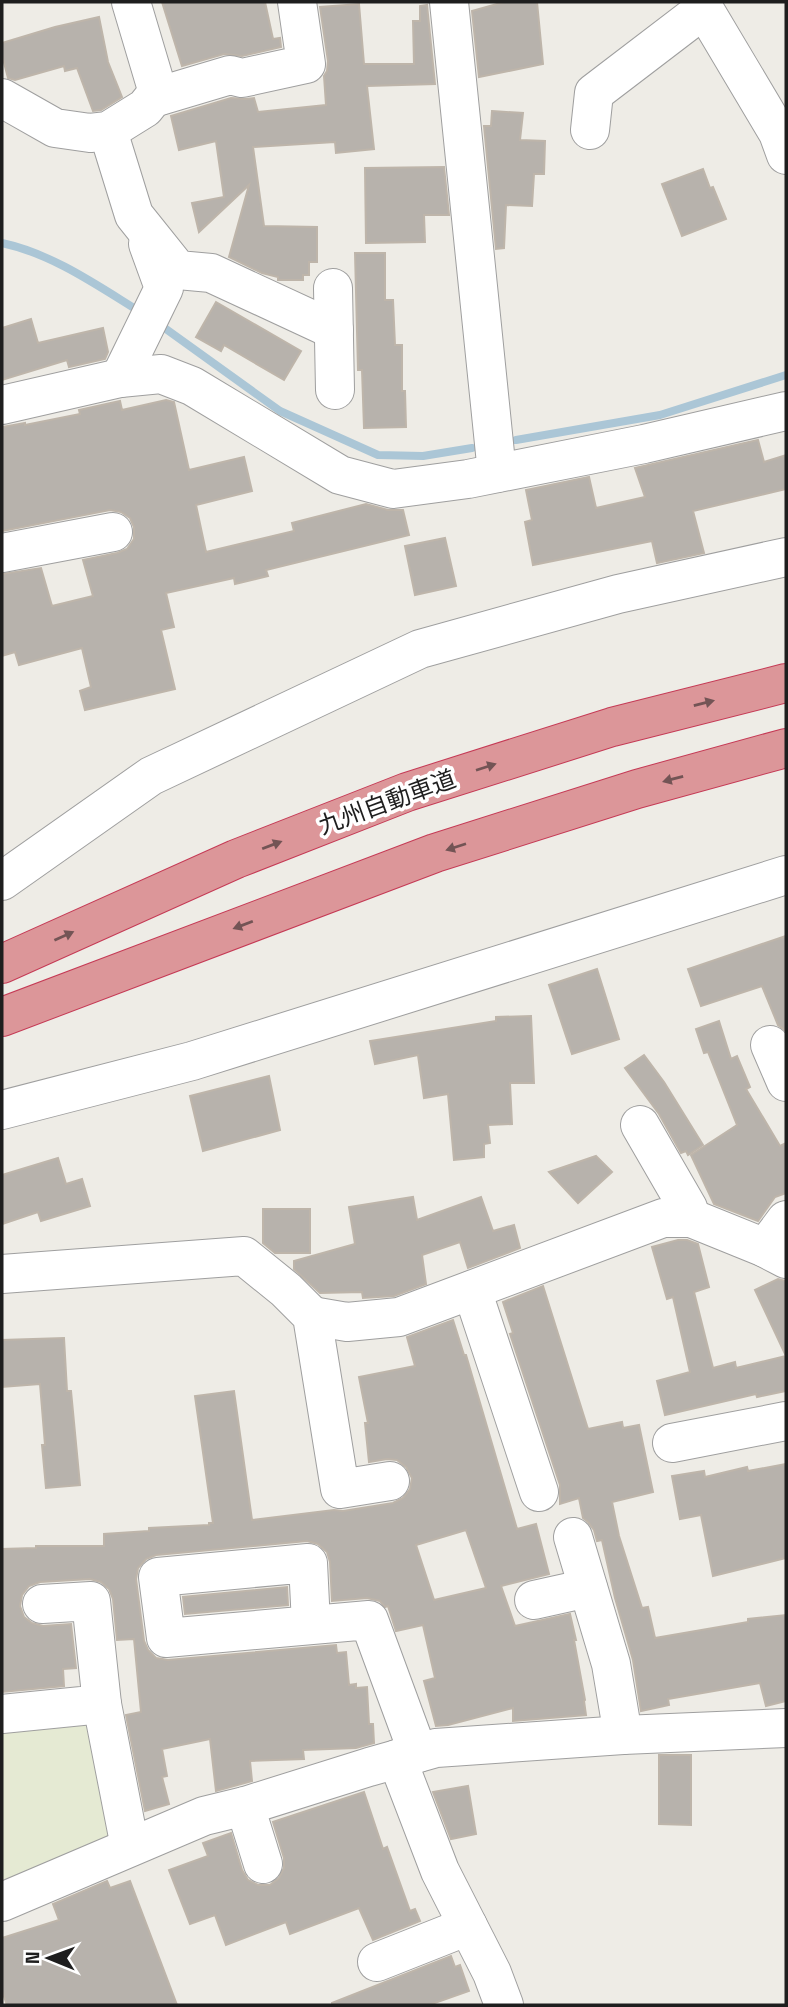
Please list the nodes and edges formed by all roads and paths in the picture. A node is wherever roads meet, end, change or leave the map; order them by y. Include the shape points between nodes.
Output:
1 (131, 2) edge
2 (297, 2) edge
3 (449, 2) edge
4 (702, 5) edge
5 (159, 96) junction
6 (2, 98) edge
7 (590, 130) dead end
8 (108, 131) junction
9 (786, 155) edge
10 (140, 222) junction
11 (333, 288) dead end
12 (334, 330) junction
13 (120, 378) junction
14 (335, 390) dead end
15 (2, 405) edge
16 (786, 411) edge
17 (497, 473) junction
18 (113, 532) dead end
19 (2, 553) edge
20 (786, 557) edge
21 (786, 683) edge
22 (786, 748) edge
23 (786, 875) edge
24 (2, 881) edge
25 (2, 964) edge
26 (2, 1017) edge
27 (770, 1045) dead end
28 (786, 1082) edge
29 (2, 1110) edge
30 (640, 1125) dead end
31 (691, 1218) junction
32 (779, 1242) edge
33 (2, 1275) edge
34 (472, 1290) junction
35 (312, 1316) junction
36 (786, 1421) edge
37 (672, 1443) dead end
38 (390, 1481) dead end
39 (539, 1492) dead end
40 (573, 1537) dead end
41 (588, 1588) junction
42 (534, 1600) dead end
43 (42, 1604) dead end
44 (311, 1624) dead end
45 (102, 1704) junction
46 (2, 1714) edge
47 (786, 1728) edge
48 (623, 1735) junction
49 (408, 1756) junction
50 (245, 1806) junction
51 (130, 1847) junction
52 (263, 1864) dead end
53 (2, 1902) edge
54 (468, 1926) junction
55 (377, 1962) dead end
56 (504, 2005) edge

1 - 5 street
2 - 5 street via 306,64 242,78 230,75
3 - 17 street
4 - 7 street via 594,93
4 - 9 street via 778,133
5 - 8 street
6 - 8 street via 55,128
8 - 10 street
10 - 12 street via 178,270 211,274
10 - 13 street via 164,289
11 - 12 street
12 - 14 street
13 - 15 street
13 - 17 street via 161,373 192,386 340,475 393,489
16 - 17 street
18 - 19 street
20 - 24 street via 618,594 420,649 151,776
25 -> 21 highway, 九州自動車道 via 236,859 407,792 612,727
22 -> 26 highway via 435,853
23 - 29 street via 192,1061
27 - 28 street
30 - 31 street
31 - 32 street
31 - 34 street via 663,1218
33 - 35 street via 244,1256
34 - 35 street via 398,1317 347,1322
34 - 39 street
35 - 38 street via 340,1489
36 - 37 street
40 - 41 street
41 - 42 street
41 - 48 street via 611,1664
43 - 45 street via 91,1601
44 - 49 street via 369,1620
45 - 46 street
45 - 51 street
47 - 48 street
48 - 49 street via 436,1748
49 - 50 street
49 - 54 street via 440,1871
50 - 51 street via 204,1816
50 - 52 street
51 - 53 street
54 - 55 street
54 - 56 street

